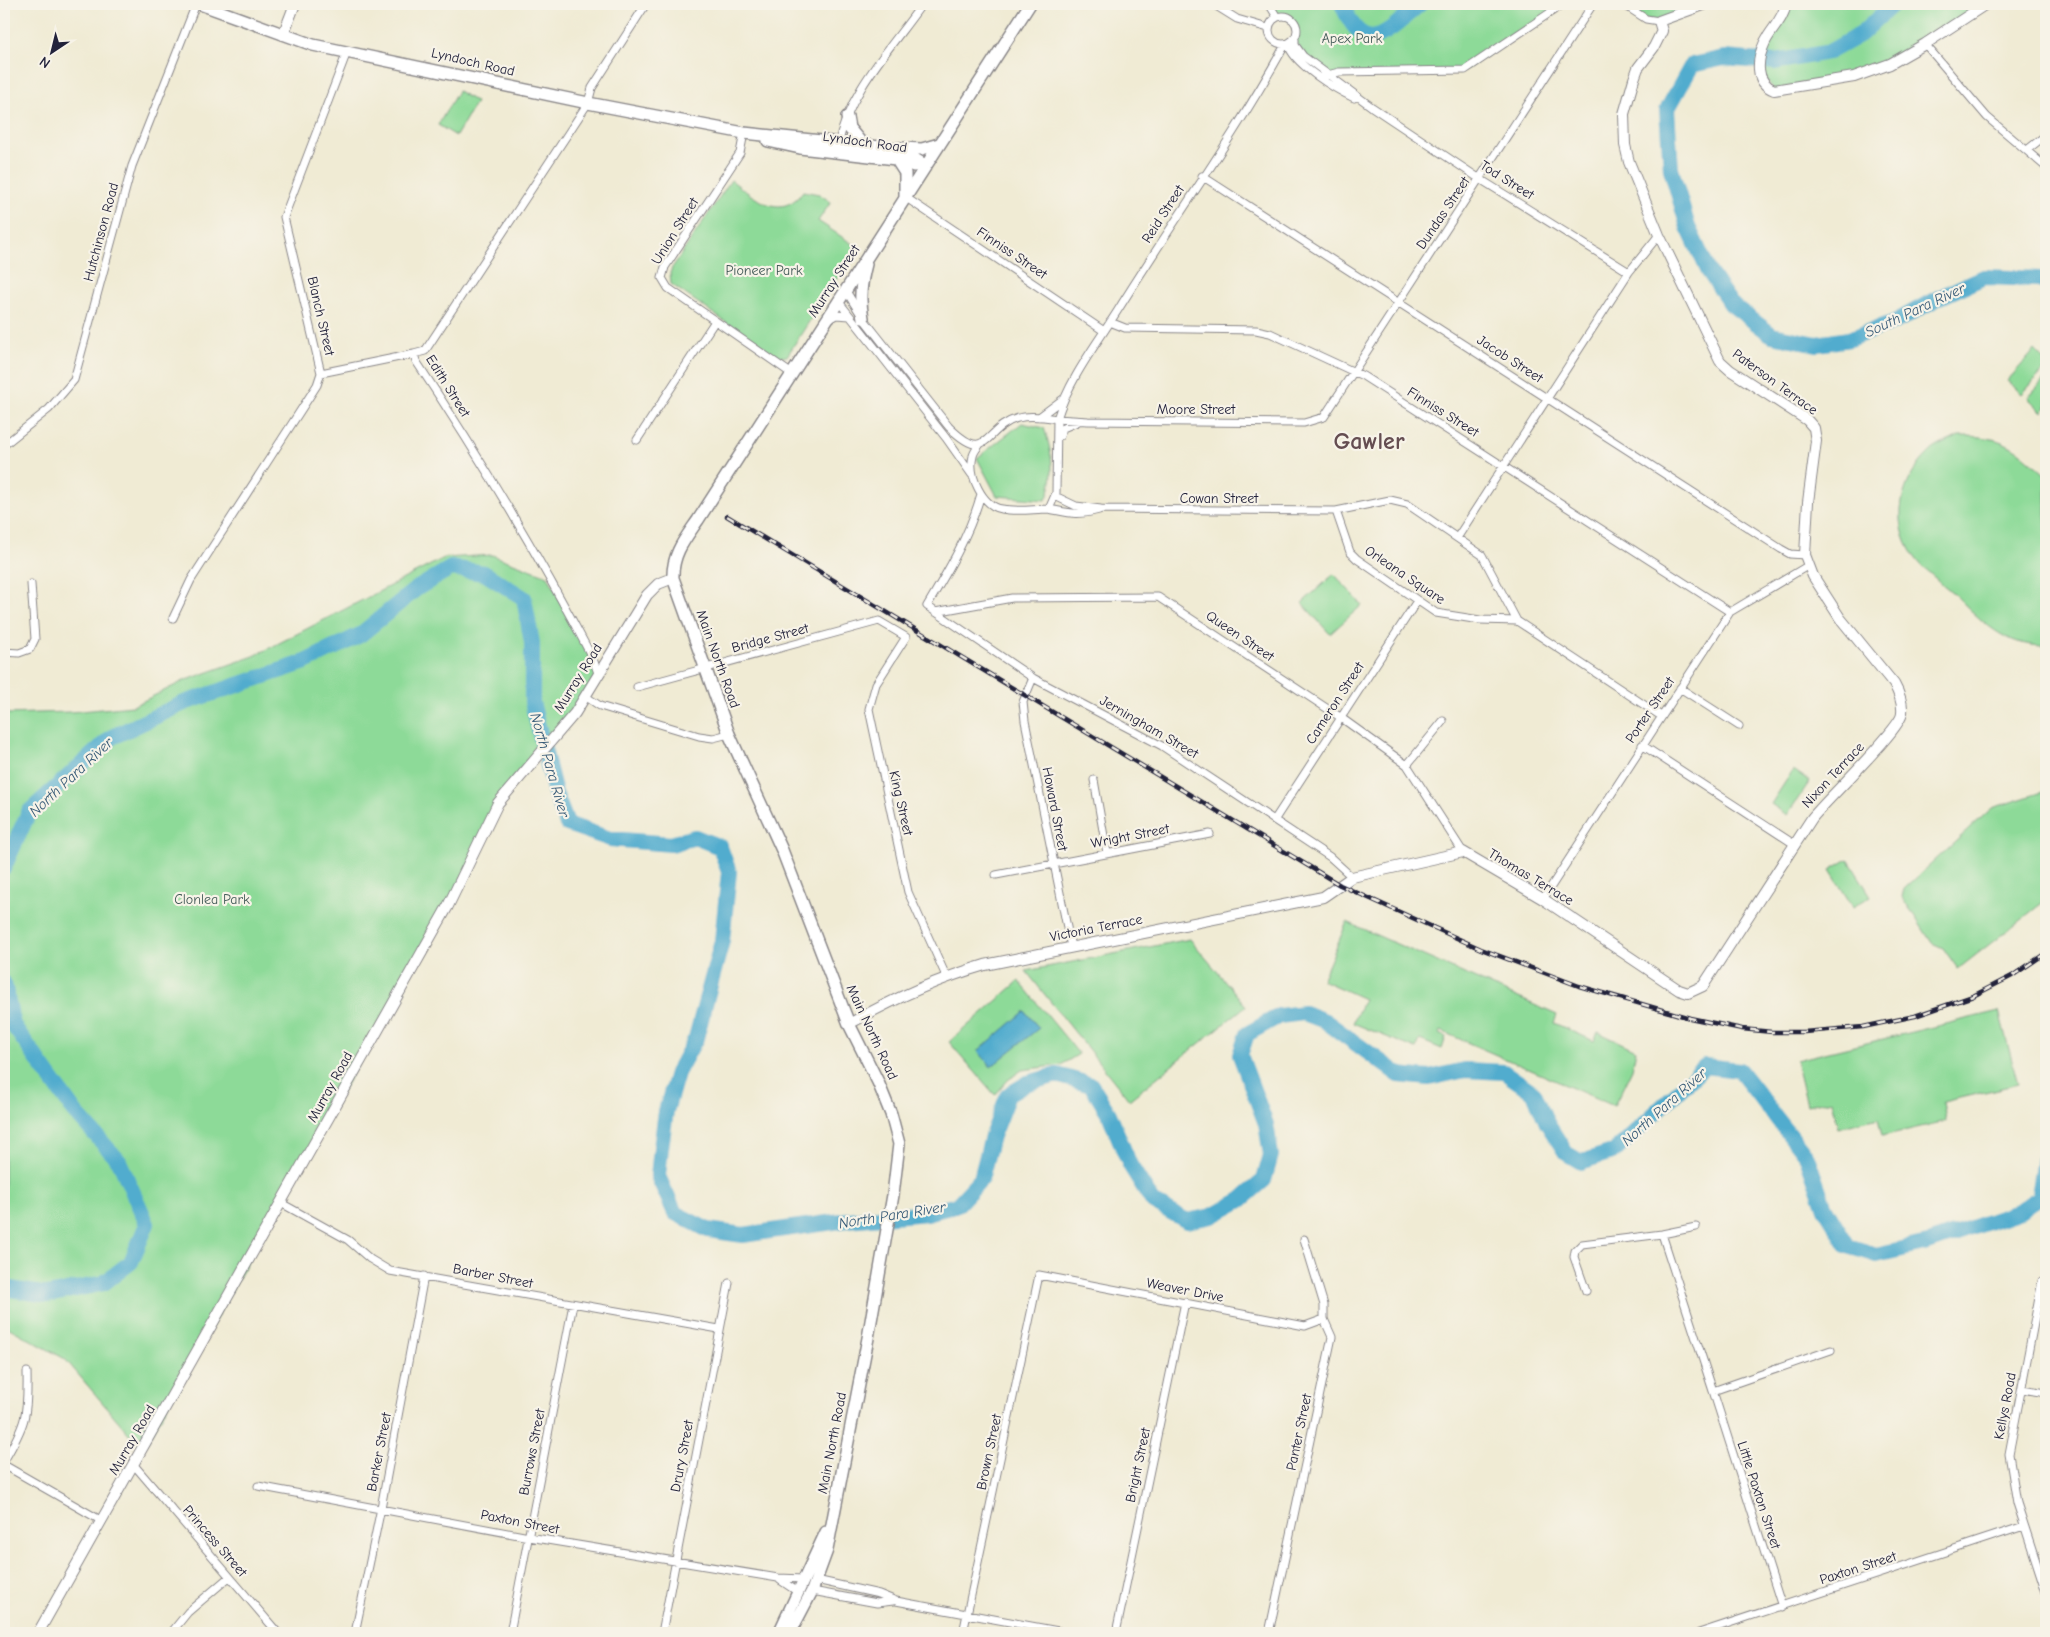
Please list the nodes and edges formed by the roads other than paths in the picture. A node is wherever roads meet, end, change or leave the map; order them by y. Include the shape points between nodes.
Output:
1 (198, 4) edge
2 (296, 4) edge
3 (646, 4) edge
4 (922, 4) edge
5 (1030, 4) edge
6 (1213, 4) edge
7 (1268, 4) edge
8 (1563, 4) edge
9 (1593, 4) edge
10 (1623, 4) edge
11 (1706, 4) edge
12 (1786, 4) edge
13 (1986, 4) edge
14 (1277, 17) junction
15 (1659, 21) junction
16 (1268, 28) junction
17 (283, 35) junction
18 (1295, 39) junction
19 (1287, 44) junction
20 (1925, 44) junction
21 (347, 52) junction
22 (1329, 76) junction
23 (1320, 77) junction
24 (588, 103) junction
25 (1372, 107) junction
26 (847, 117) junction
27 (744, 133) junction
28 (2046, 135) edge
29 (939, 144) junction
30 (863, 145) junction
31 (838, 147) junction
32 (890, 148) junction
33 (2027, 150) junction
34 (896, 159) junction
35 (2046, 167) edge
36 (924, 168) junction
37 (1202, 176) junction
38 (1480, 179) junction
39 (905, 197) junction
40 (1659, 234) junction
41 (869, 255) junction
42 (1630, 272) junction
43 (846, 291) junction
44 (838, 302) junction
45 (1398, 302) junction
46 (850, 316) junction
47 (863, 318) junction
48 (827, 320) junction
49 (715, 321) junction
50 (1110, 322) junction
51 (1104, 331) junction
52 (414, 354) junction
53 (1353, 372) junction
54 (322, 374) junction
55 (792, 374) junction
56 (1549, 398) junction
57 (1063, 399) junction
58 (1039, 417) junction
59 (1057, 418) junction
60 (1088, 421) junction
61 (1304, 423) joint
62 (637, 440) dead end
63 (1058, 442) junction
64 (981, 443) junction
65 (4, 445) edge
66 (1504, 466) junction
67 (974, 478) junction
68 (981, 494) junction
69 (1055, 496) junction
70 (1049, 509) junction
71 (1102, 509) junction
72 (1336, 511) junction
73 (1457, 538) junction
74 (1807, 560) junction
75 (673, 578) junction
76 (31, 584) dead end
77 (1417, 600) junction
78 (935, 612) junction
79 (1730, 612) junction
80 (174, 618) dead end
81 (1517, 622) junction
82 (906, 637) joint
83 (4, 652) edge
84 (705, 669) junction
85 (598, 673) junction
86 (1033, 678) junction
87 (637, 687) dead end
88 (1680, 688) junction
89 (585, 696) junction
90 (1661, 716) junction
91 (1340, 718) junction
92 (1443, 721) dead end
93 (1739, 726) dead end
94 (729, 734) junction
95 (1642, 745) junction
96 (1407, 766) junction
97 (1094, 780) dead end
98 (1275, 819) junction
99 (1210, 834) dead end
100 (1794, 844) junction
101 (1463, 852) junction
102 (1107, 853) junction
103 (1053, 863) junction
104 (996, 875) dead end
105 (1352, 877) junction
106 (1542, 899) junction
107 (1070, 947) junction
108 (946, 976) junction
109 (1679, 990) joint
110 (849, 1024) junction
111 (281, 1203) junction
112 (1696, 1227) dead end
113 (1662, 1234) junction
114 (1304, 1239) dead end
115 (1039, 1275) joint
116 (424, 1276) junction
117 (2044, 1281) edge
118 (729, 1283) dead end
119 (1586, 1291) dead end
120 (1185, 1302) junction
121 (573, 1304) junction
122 (1324, 1319) junction
123 (719, 1329) junction
124 (1831, 1350) dead end
125 (28, 1372) dead end
126 (2022, 1389) junction
127 (1713, 1391) junction
128 (2046, 1393) edge
129 (4, 1463) edge
130 (134, 1465) junction
131 (258, 1486) dead end
132 (381, 1508) junction
133 (102, 1521) junction
134 (831, 1522) junction
135 (2024, 1526) junction
136 (529, 1537) junction
137 (675, 1562) junction
138 (229, 1577) junction
139 (778, 1578) junction
140 (804, 1579) junction
141 (814, 1585) junction
142 (798, 1592) junction
143 (2046, 1592) edge
144 (896, 1601) junction
145 (1782, 1607) junction
146 (967, 1614) junction
147 (38, 1633) edge
148 (171, 1633) edge
149 (278, 1633) edge
150 (355, 1633) edge
151 (510, 1633) edge
152 (662, 1633) edge
153 (780, 1633) edge
154 (790, 1633) edge
155 (963, 1633) edge
156 (1069, 1633) edge
157 (1116, 1633) edge
158 (1270, 1633) edge
159 (1700, 1633) edge

1 - 17 main road, Lyndoch Road
1 - 65 street, Hutchinson Road via 132,166 74,380 49,409
2 - 17 street
3 - 24 street, Edith Street via 592,88
4 - 26 street via 887,50
5 - 29 main road, Murray Street
6 - 16 street via 1237,19
7 - 14 street
8 - 22 street via 1465,70 1339,72
9 - 38 street, Dundas Street
10 - 15 street via 1646,19
11 - 15 street
12 - 20 street via 1784,14 1762,51 1760,79 1767,87 1782,90 1854,78 1890,64
13 - 20 street
14 - 16 street
14 - 18 street via 1286,16 1295,23
15 - 40 street via 1662,31 1638,68 1623,123 1629,162
16 - 19 street via 1274,42
17 - 21 main road, Lyndoch Road
18 - 19 street
18 - 22 street, Tod Street via 1295,45 1304,56
19 - 23 street, Tod Street via 1290,53
19 - 37 street, Reid Street via 1240,124
20 - 33 street via 1987,117
21 - 24 main road, Lyndoch Road
21 - 54 street, Blanch Street via 284,217
22 - 23 street
22 - 25 street, Tod Street
23 - 25 street, Tod Street
24 - 27 main road, Lyndoch Road
24 - 52 street, Edith Street via 425,351
25 - 38 street, Tod Street
26 - 30 main road via 849,128
26 - 31 street via 841,128
27 - 31 main road, Lyndoch Road
27 - 49 street, Union Street via 740,154 663,274 665,285
28 - 33 street
29 - 32 main road via 922,149
29 - 36 main road, Murray Street
30 - 31 main road, Lyndoch Road
30 - 32 main road, Lyndoch Road
31 - 34 main road, Lyndoch Road
32 - 36 main road, Lyndoch Road via 903,152
33 - 35 street
34 - 36 main road, Lyndoch Road
34 - 39 main road via 905,173
36 - 39 main road, Murray Street
37 - 45 street, Jacob Street
37 - 50 street, Reid Street
38 - 42 street, Tod Street
38 - 45 street, Dundas Street
39 - 41 main road, Murray Street
39 - 51 street, Finniss Street
40 - 42 street
40 - 74 street, Paterson Terrace via 1720,361 1808,420 1814,428 1816,441 1804,548
41 - 43 main road, Murray Street
41 - 47 main road via 861,288
42 - 56 street
43 - 44 main road, Murray Street
43 - 47 street
44 - 46 street
44 - 48 main road, Murray Street
45 - 53 street, Dundas Street
45 - 56 street, Jacob Street
46 - 48 street via 836,315
46 - 67 street
47 - 64 street via 949,427 964,442 972,445
48 - 55 main road, Murray Street
49 - 55 street, Union Street
49 - 62 street
50 - 51 street, Reid Street
50 - 53 street, Finniss Street via 1125,328 1256,330 1270,333
51 - 57 street, Reid Street
52 - 54 street
52 - 85 street, Edith Street via 541,560
53 - 61 street, Dundas Street via 1324,417
53 - 66 street, Finniss Street
54 - 80 street, Blanch Street via 191,580
55 - 75 main road, Murray Street via 676,553
56 - 66 street
56 - 74 street, Jacob Street via 1781,549
57 - 58 street, Reid Street
57 - 59 street, Reid Street
58 - 59 street
58 - 64 street via 1011,421
59 - 60 street, Moore Street
59 - 63 street
60 - 61 street, Moore Street
60 - 63 street, Moore Street via 1073,422 1063,428
63 - 69 street
64 - 67 street via 972,458
66 - 73 street
66 - 79 street, Finniss Street
67 - 68 street
68 - 70 street via 1001,509
68 - 78 street, Jerningham Street via 977,510 927,606
69 - 70 street
69 - 71 street, Cowan Street via 1076,506
70 - 71 street, Cowan Street via 1082,515
71 - 72 street, Cowan Street
72 - 73 street via 1398,501
72 - 77 street, Orleana Square via 1350,552
73 - 81 street via 1482,555
74 - 79 street, Porter Street
74 - 100 street, Nixon Terrace via 1813,576 1840,618 1894,684 1900,694 1902,713 1892,733 1827,799
75 - 84 main road, Main North Road
75 - 85 street, Murray Road via 658,584 647,594
76 - 83 street via 35,639 30,649
77 - 81 street, Orleana Square via 1444,616
77 - 91 street, Cameron Street
78 - 86 street, Jerningham Street
78 - 91 street, Queen Street via 1012,598 1158,597
79 - 88 street, Porter Street
81 - 90 street
82 - 84 street, Bridge Street via 879,621
82 - 108 street, King Street via 876,684 869,708 908,892
84 - 87 street, Bridge Street
84 - 94 main road, Main North Road
85 - 89 street, Murray Road
86 - 98 street, Jerningham Street via 1162,746
86 - 103 street, Howard Street via 1023,702 1025,722
88 - 90 street, Porter Street
88 - 93 street
89 - 94 street via 600,706 699,736 713,738
89 - 111 street, Murray Road via 575,713 506,792 491,814 448,906
90 - 95 street, Porter Street
91 - 96 street, Queen Street
91 - 98 street, Cameron Street
92 - 96 street
94 - 110 main road, Main North Road via 782,850
95 - 100 street
95 - 106 street, Porter Street
96 - 101 street, Queen Street
97 - 102 street
98 - 105 street, Jerningham Street via 1330,857
99 - 102 street, Wright Street
100 - 109 street, Nixon Terrace via 1703,986 1688,992
101 - 105 street
101 - 106 street, Thomas Terrace
102 - 103 street, Wright Street
103 - 104 street, Wright Street
103 - 107 street, Howard Street
105 - 107 street, Victoria Terrace via 1323,897
106 - 109 street, Thomas Terrace
107 - 108 street, Victoria Terrace via 1011,958
108 - 110 street, Victoria Terrace via 894,998
110 - 134 main road, Main North Road via 878,1082 899,1144 893,1195
111 - 116 street, Barber Street via 348,1240 380,1266 390,1271
111 - 130 street, Murray Road
112 - 113 street
113 - 119 street via 1582,1244 1574,1257
113 - 127 street, Little Paxton Street
114 - 122 street, Panter Street via 1324,1305
115 - 120 street, Weaver Drive
115 - 146 street, Brown Street
116 - 121 street, Barber Street
116 - 132 street, Barker Street
117 - 126 street, Kellys Road
118 - 123 street, Drury Street
120 - 122 street, Weaver Drive via 1305,1326
120 - 157 street, Bright Street
121 - 123 street, Barber Street
121 - 136 street, Burrows Street
122 - 158 street, Panter Street via 1332,1336
123 - 137 street, Drury Street
124 - 127 street
125 - 129 street via 28,1410
126 - 128 street
126 - 135 street, Kellys Road via 2009,1454
127 - 145 street, Little Paxton Street
129 - 133 street
130 - 133 street, Murray Road
130 - 138 street, Princess Street
131 - 132 street, Paxton Street
132 - 136 street, Paxton Street
132 - 150 street, Barker Street
133 - 147 street, Murray Road
134 - 140 main road, Main North Road
134 - 141 main road, Main North Road via 827,1550
135 - 143 street, Kellys Road
135 - 145 street, Paxton Street
136 - 137 street, Paxton Street
136 - 151 street, Burrows Street
137 - 139 street, Paxton Street
137 - 152 street, Drury Street
138 - 148 street via 188,1612
138 - 149 street, Princess Street
139 - 140 street, Paxton Street
139 - 142 street, Paxton Street
140 - 142 main road, Main North Road
141 - 144 street via 879,1594
141 - 144 street via 877,1603
141 - 153 main road via 807,1586
141 - 154 main road, Main North Road
142 - 153 main road, Main North Road
144 - 146 street
145 - 159 street, Paxton Street
146 - 155 street, Brown Street
146 - 156 street

